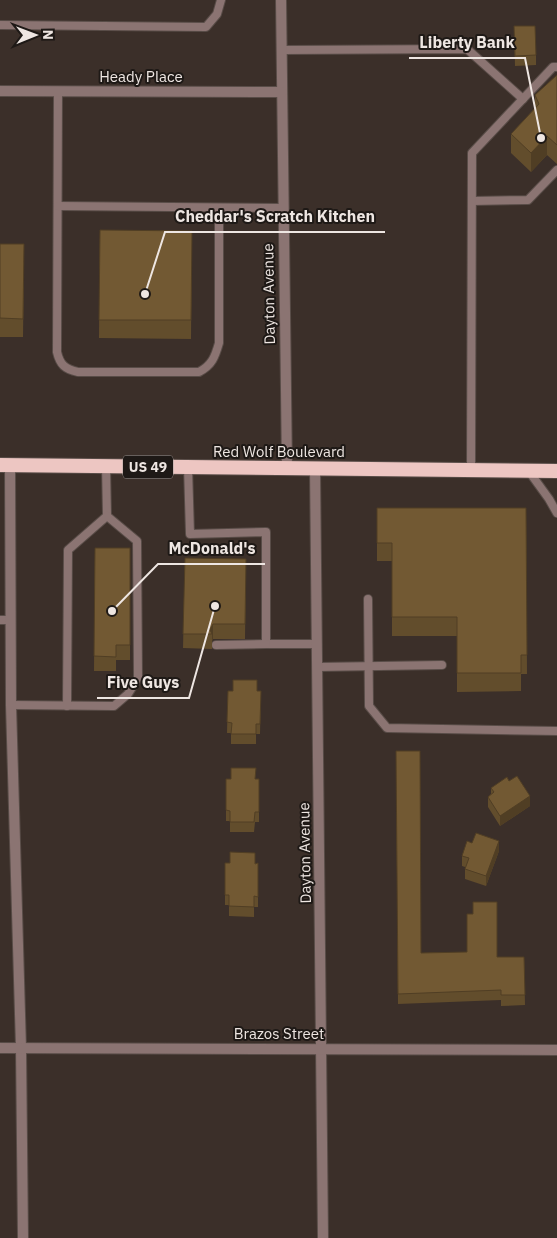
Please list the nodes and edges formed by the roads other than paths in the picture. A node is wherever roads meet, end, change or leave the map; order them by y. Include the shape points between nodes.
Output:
1 (221, 0) edge
2 (281, 0) edge
3 (0, 25) edge
4 (282, 50) junction
5 (557, 67) edge
6 (0, 91) edge
7 (58, 91) junction
8 (282, 92) junction
9 (522, 99) junction
10 (557, 170) edge
11 (472, 201) junction
12 (58, 206) junction
13 (219, 208) junction
14 (283, 208) junction
15 (5, 465) edge
16 (106, 466) junction
17 (188, 467) junction
18 (287, 468) junction
19 (315, 468) junction
20 (471, 470) junction
21 (528, 470) junction
22 (557, 470) edge
23 (557, 513) edge
24 (106, 516) junction
25 (368, 599) dead end
26 (5, 620) edge
27 (266, 644) junction
28 (317, 644) junction
29 (216, 645) dead end
30 (442, 665) dead end
31 (369, 666) junction
32 (318, 667) junction
33 (11, 705) junction
34 (67, 706) junction
35 (557, 731) edge
36 (0, 1048) edge
37 (20, 1048) junction
38 (322, 1049) junction
39 (557, 1050) edge
40 (23, 1238) edge
41 (323, 1238) edge

1 - 3 lane via 217,14 206,27
2 - 4 street, Dayton Avenue
4 - 8 street, Dayton Avenue
4 - 9 lane via 467,49
5 - 9 lane via 553,67
6 - 7 street, Heady Place
7 - 8 street, Heady Place
7 - 12 lane
8 - 14 street, Dayton Avenue
9 - 11 lane via 472,153
10 - 11 lane via 528,200
11 - 20 lane
12 - 13 lane
12 - 13 lane via 57,352 67,369 78,372 199,372 208,368 219,343
13 - 14 lane
14 - 18 street, Dayton Avenue
15 - 16 highway, Red Wolf Boulevard / US 49
15 - 26 street
16 - 17 highway, Red Wolf Boulevard / US 49
16 - 24 lane
17 - 18 highway, Red Wolf Boulevard / US 49
17 - 27 lane via 190,534 266,532
18 - 19 highway, Red Wolf Boulevard / US 49
19 - 20 highway, Red Wolf Boulevard / US 49
19 - 28 street, Dayton Avenue
20 - 21 highway, Red Wolf Boulevard / US 49
21 - 22 highway, Red Wolf Boulevard / US 49
21 - 23 lane
24 - 34 lane via 68,550
24 - 34 lane via 137,541 138,678 128,694 114,706
25 - 31 lane
26 - 33 street
27 - 28 lane
27 - 29 lane
28 - 32 street, Dayton Avenue
30 - 31 lane
31 - 32 lane
31 - 35 lane via 369,706 386,728
32 - 38 street, Dayton Avenue
33 - 34 lane
33 - 37 street
36 - 37 street, Brazos Street
37 - 38 street, Brazos Street
37 - 40 street
38 - 39 street, Brazos Street
38 - 41 street, Dayton Avenue

